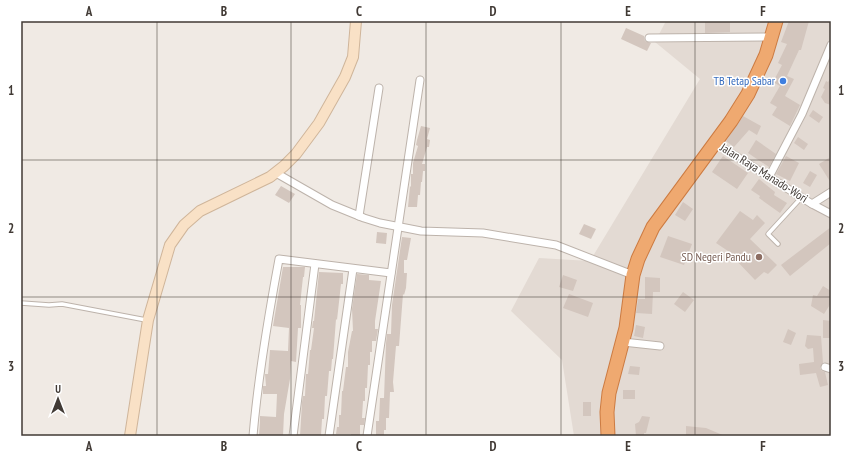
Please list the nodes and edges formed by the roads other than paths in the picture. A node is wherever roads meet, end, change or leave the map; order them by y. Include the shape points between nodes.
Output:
1 (356, 21) edge
2 (776, 21) edge
3 (771, 37) junction
4 (649, 38) dead end
5 (831, 45) edge
6 (420, 80) dead end
7 (379, 88) dead end
8 (715, 143) junction
9 (276, 173) junction
10 (769, 177) junction
11 (831, 192) edge
12 (801, 198) junction
13 (812, 204) junction
14 (831, 214) edge
15 (359, 216) junction
16 (399, 227) junction
17 (778, 244) dead end
18 (315, 264) junction
19 (353, 269) junction
20 (391, 273) junction
21 (632, 275) junction
22 (21, 303) edge
23 (148, 320) junction
24 (623, 342) junction
25 (660, 346) dead end
26 (130, 436) edge
27 (253, 436) edge
28 (293, 436) edge
29 (328, 436) edge
30 (367, 436) edge
31 (608, 436) edge

1 - 9 main road via 353,57 345,77 319,123 296,154
2 - 3 highway
3 - 4 street
3 - 8 highway via 748,94
5 - 10 street via 802,114
6 - 16 street
7 - 15 street
8 - 10 street, Jalan Raya Manado-Wori
8 - 21 highway via 653,227
9 - 15 street via 332,205
9 - 23 main road via 200,211 184,225 170,245
10 - 12 street, Jalan Raya Manado-Wori
11 - 13 street, Jalan Raya Manado-Wori
12 - 13 street, Jalan Raya Manado-Wori
12 - 17 lane via 768,234
13 - 14 street, Jalan Raya Manado-Wori
15 - 16 street
16 - 20 street
16 - 21 street via 421,231 483,233 556,245
18 - 19 street
18 - 27 street via 279,259 268,315
18 - 28 street
19 - 20 street
19 - 29 street
20 - 30 street
21 - 24 highway
22 - 23 lane via 62,304
23 - 26 main road
24 - 25 street
24 - 31 highway via 609,393

